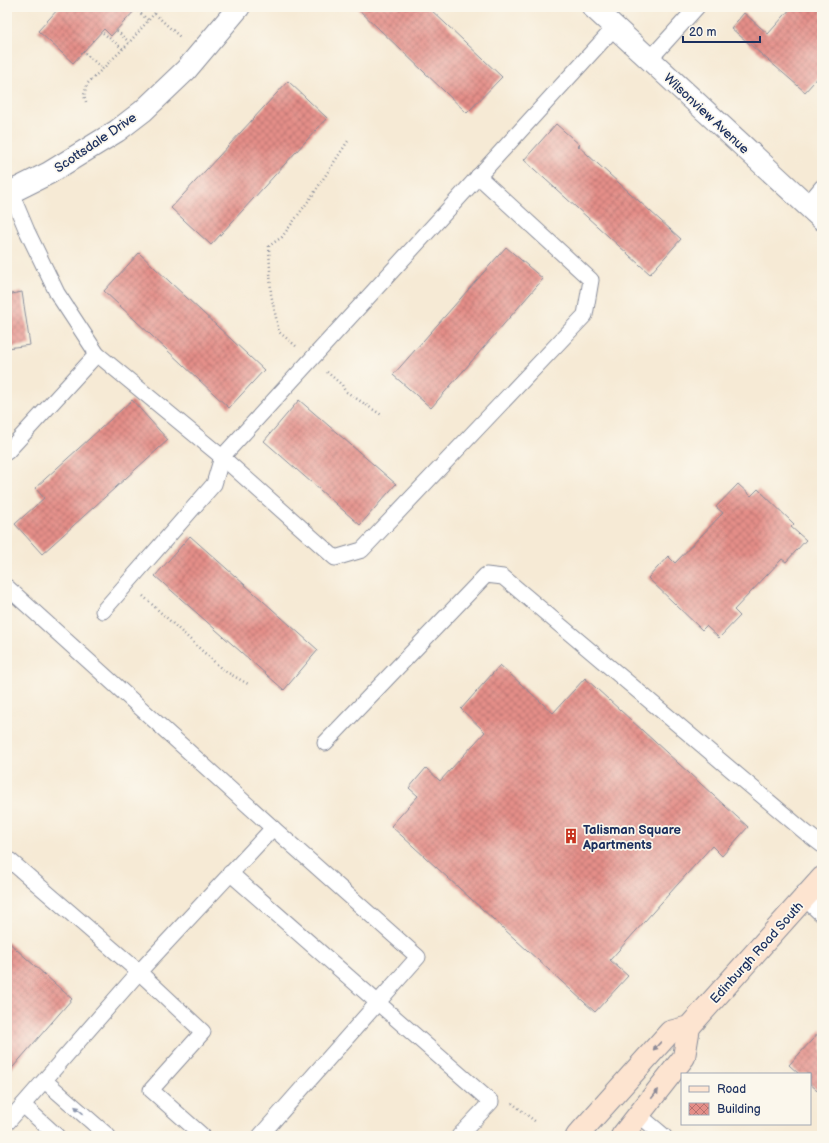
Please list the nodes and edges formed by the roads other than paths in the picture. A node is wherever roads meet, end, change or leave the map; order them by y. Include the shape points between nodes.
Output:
1 (593, 7) edge
2 (697, 7) edge
3 (237, 8) edge
4 (615, 27) junction
5 (650, 59) junction
6 (478, 176) junction
7 (822, 186) edge
8 (9, 194) edge
9 (814, 212) edge
10 (97, 354) junction
11 (7, 452) edge
12 (222, 457) junction
13 (7, 587) edge
14 (103, 611) dead end
15 (325, 742) dead end
16 (273, 828) junction
17 (822, 845) edge
18 (7, 858) edge
19 (230, 873) junction
20 (822, 878) edge
21 (806, 895) junction
22 (822, 910) edge
23 (139, 972) junction
24 (378, 1003) junction
25 (689, 1027) junction
26 (45, 1081) junction
27 (23, 1105) junction
28 (639, 1115) junction
29 (7, 1123) edge
30 (58, 1136) edge
31 (108, 1136) edge
32 (203, 1136) edge
33 (260, 1136) edge
34 (459, 1136) edge
35 (577, 1136) edge
36 (622, 1136) edge
37 (664, 1136) edge

1 - 4 street, Wilsonview Avenue
2 - 5 lane
3 - 8 street, Scottsdale Drive via 200,55 168,88 117,131 49,173
4 - 5 street, Wilsonview Avenue
4 - 6 lane
5 - 9 street, Wilsonview Avenue
6 - 12 lane
6 - 12 lane via 591,280 585,315 362,550 335,558
7 - 9 lane
8 - 10 lane via 57,293
10 - 11 lane
10 - 12 lane
12 - 14 lane via 214,484
13 - 16 lane
15 - 17 lane via 486,575 503,577
16 - 19 lane
16 - 24 lane via 418,957
18 - 23 lane
19 - 23 lane
19 - 24 lane
20 - 21 main road, Edinburgh Road South
21 - 22 street
21 - 25 main road, Edinburgh Road South
23 - 26 lane
23 - 32 lane via 203,1032 151,1090
24 - 33 lane
24 - 34 lane via 491,1102
28 -> 25 main road via 684,1057
25 -> 35 main road via 670,1032
26 - 27 lane
31 -> 26 lane
27 - 29 lane
27 - 30 lane
28 - 36 main road
28 - 37 lane

